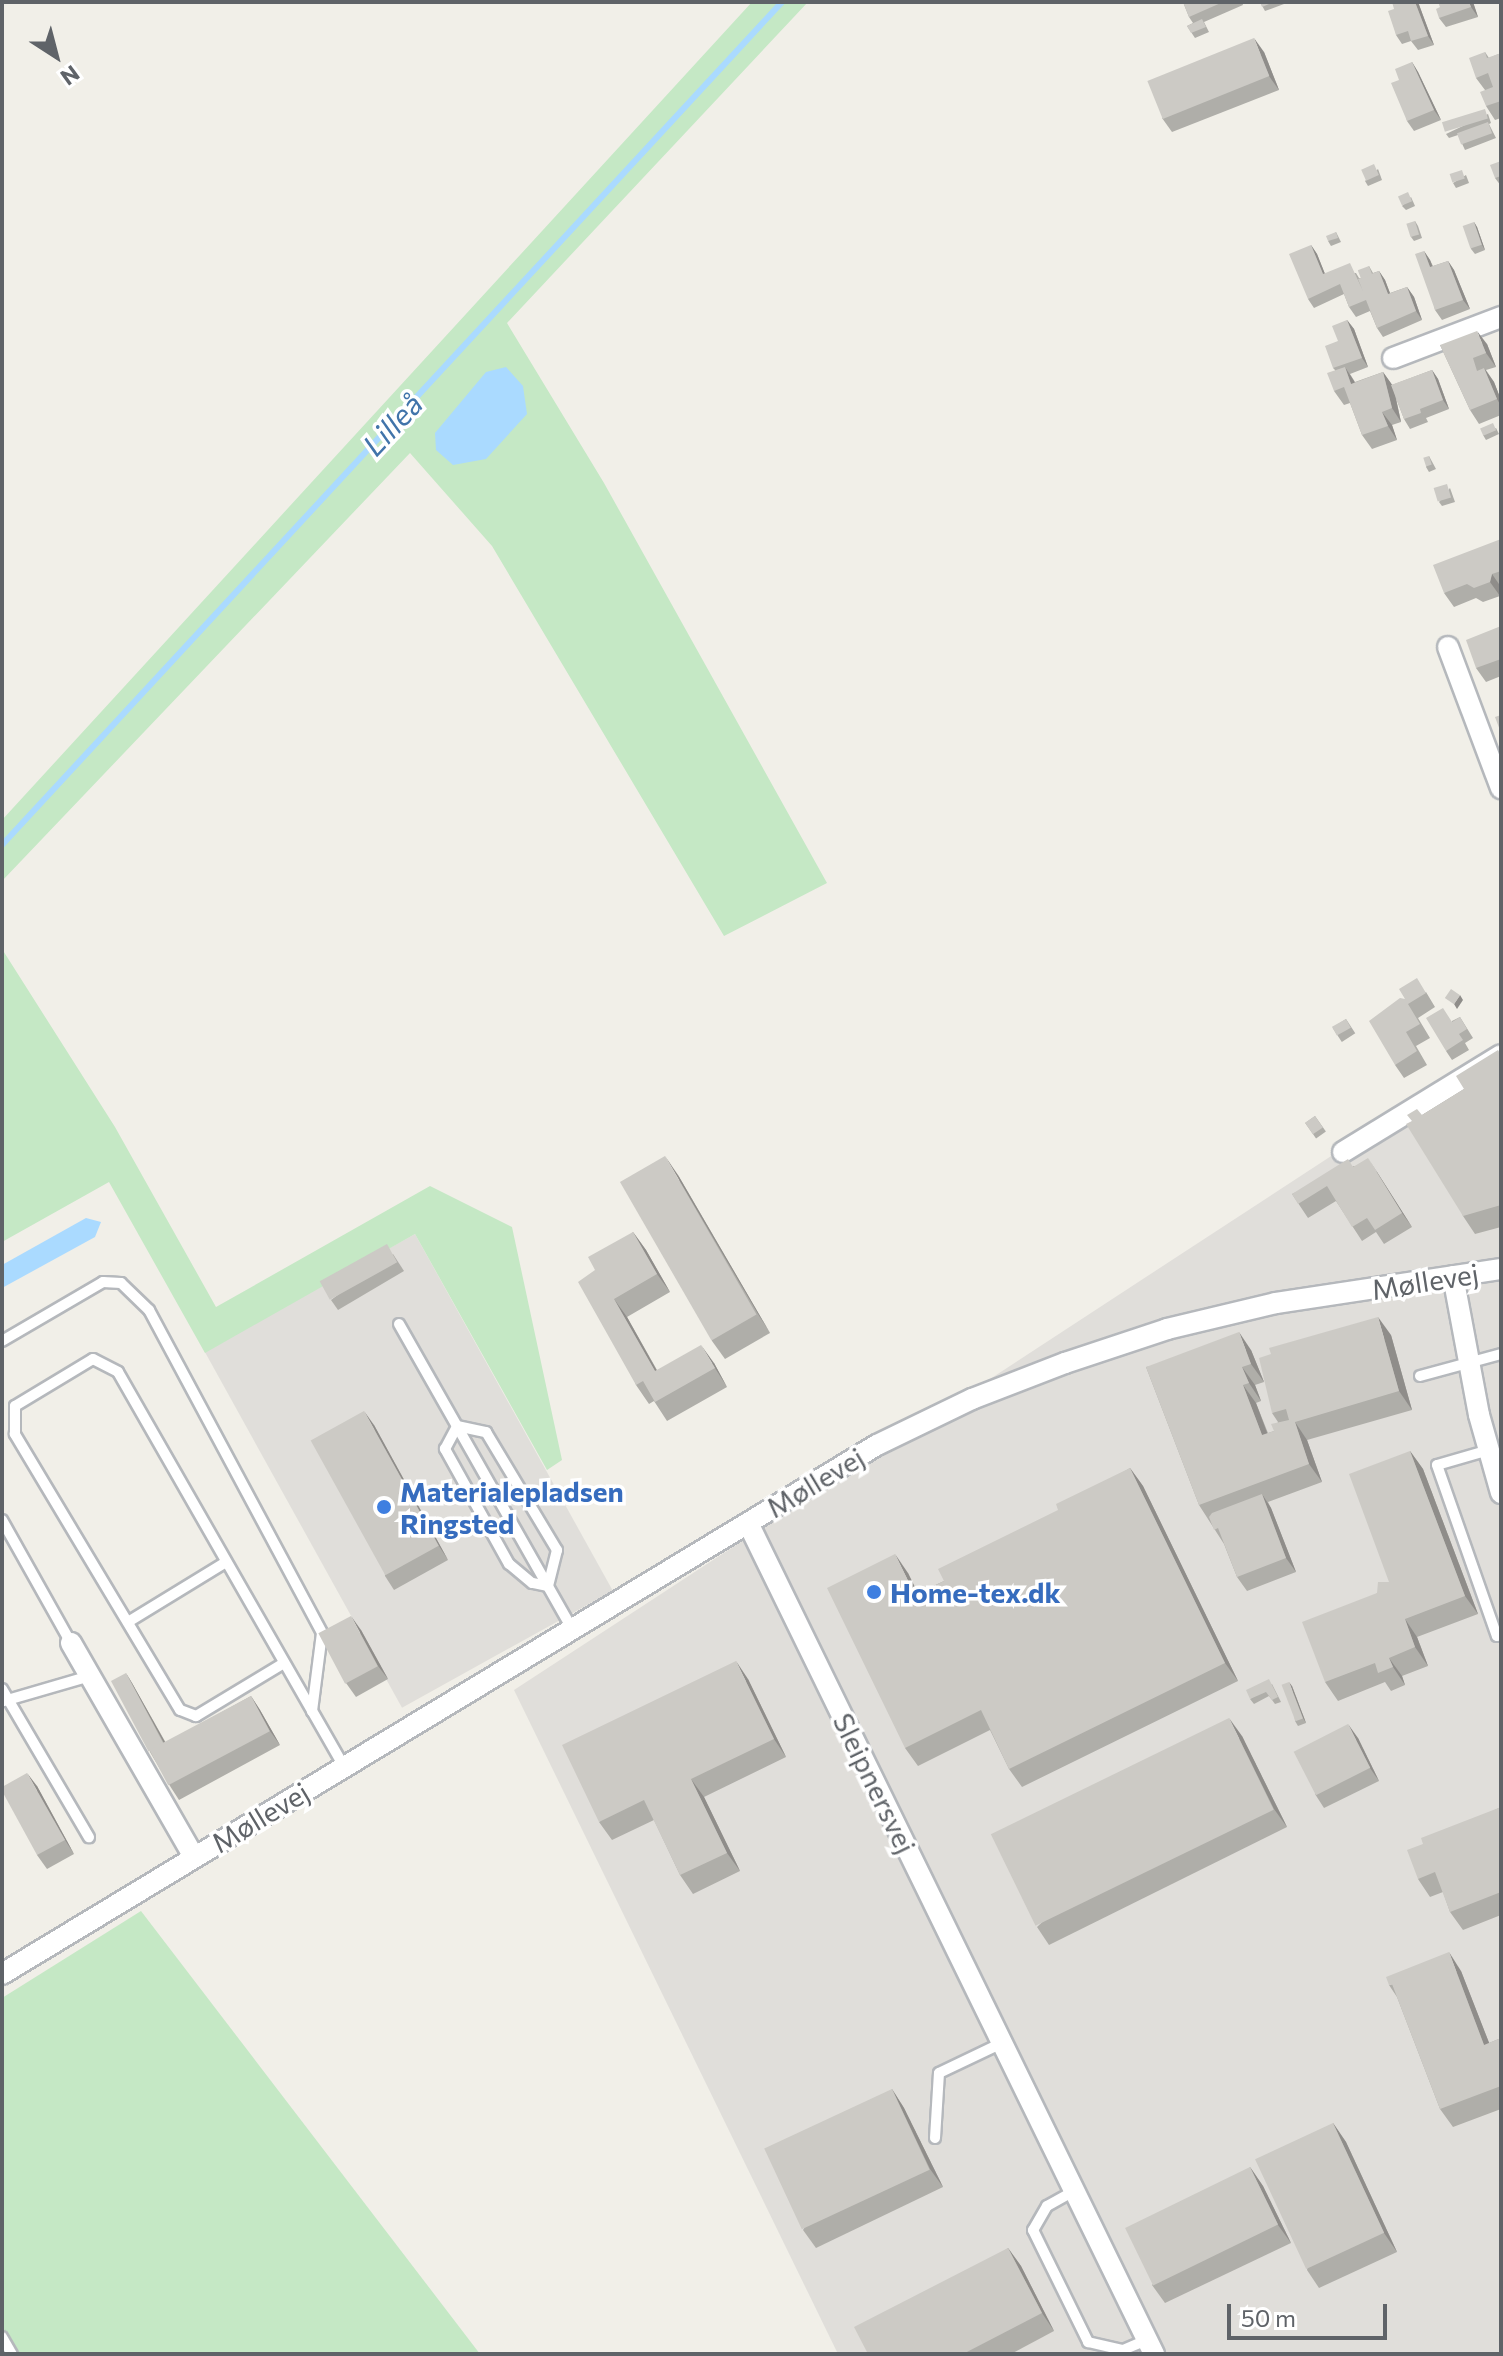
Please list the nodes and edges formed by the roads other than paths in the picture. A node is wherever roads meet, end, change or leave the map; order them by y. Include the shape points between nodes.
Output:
1 (1501, 317) edge
2 (1393, 358) dead end
3 (1448, 647) dead end
4 (1501, 788) edge
5 (1501, 1055) edge
6 (1343, 1152) dead end
7 (1501, 1269) edge
8 (1453, 1276) junction
9 (399, 1324) dead end
10 (2, 1341) edge
11 (1501, 1354) edge
12 (1469, 1364) junction
13 (1420, 1376) dead end
14 (457, 1426) junction
15 (1489, 1450) junction
16 (1501, 1493) edge
17 (2, 1520) edge
18 (748, 1523) junction
19 (226, 1562) junction
20 (548, 1586) junction
21 (128, 1622) junction
22 (572, 1629) junction
23 (1501, 1635) edge
24 (71, 1643) joint
25 (284, 1663) junction
26 (90, 1676) junction
27 (2, 1689) edge
28 (5, 1701) edge
29 (312, 1711) junction
30 (344, 1767) junction
31 (89, 1837) dead end
32 (194, 1857) junction
33 (2, 1974) edge
34 (1002, 2043) junction
35 (935, 2138) dead end
36 (1074, 2191) junction
37 (2, 2337) edge
38 (1150, 2347) edge
39 (12, 2354) edge

1 - 2 street
3 - 4 street
5 - 6 street
7 - 8 street, Møllevej
8 - 12 street
8 - 18 street, Møllevej via 1276,1303 1167,1329 1065,1363 972,1399 877,1445
9 - 14 lane
10 - 29 lane via 103,1282 121,1283 149,1310 322,1633
11 - 12 lane
12 - 13 lane
12 - 15 street
14 - 20 lane
14 - 20 lane via 445,1449 509,1564 532,1583
14 - 20 lane via 486,1432 557,1550
15 - 16 street
15 - 23 lane via 1437,1465 1497,1636
17 - 24 lane
18 - 22 street, Møllevej
18 - 34 street, Sleipnersvej
19 - 21 lane
19 - 21 lane via 118,1372 93,1359 28,1398 15,1406 15,1434
19 - 25 lane
20 - 22 lane
21 - 25 lane via 180,1710 196,1716
22 - 30 street, Møllevej
24 - 26 street, Møllevej
25 - 29 lane
26 - 28 lane
26 - 32 street, Møllevej
27 - 28 lane
28 - 31 lane
29 - 30 lane
30 - 32 street, Møllevej
32 - 33 street, Møllevej
34 - 35 lane via 939,2073
34 - 36 street, Sleipnersvej
36 - 38 street, Sleipnersvej
36 - 38 lane, Sleipnersvej via 1047,2206 1033,2230 1039,2244 1088,2342 1123,2350
37 - 39 lane

